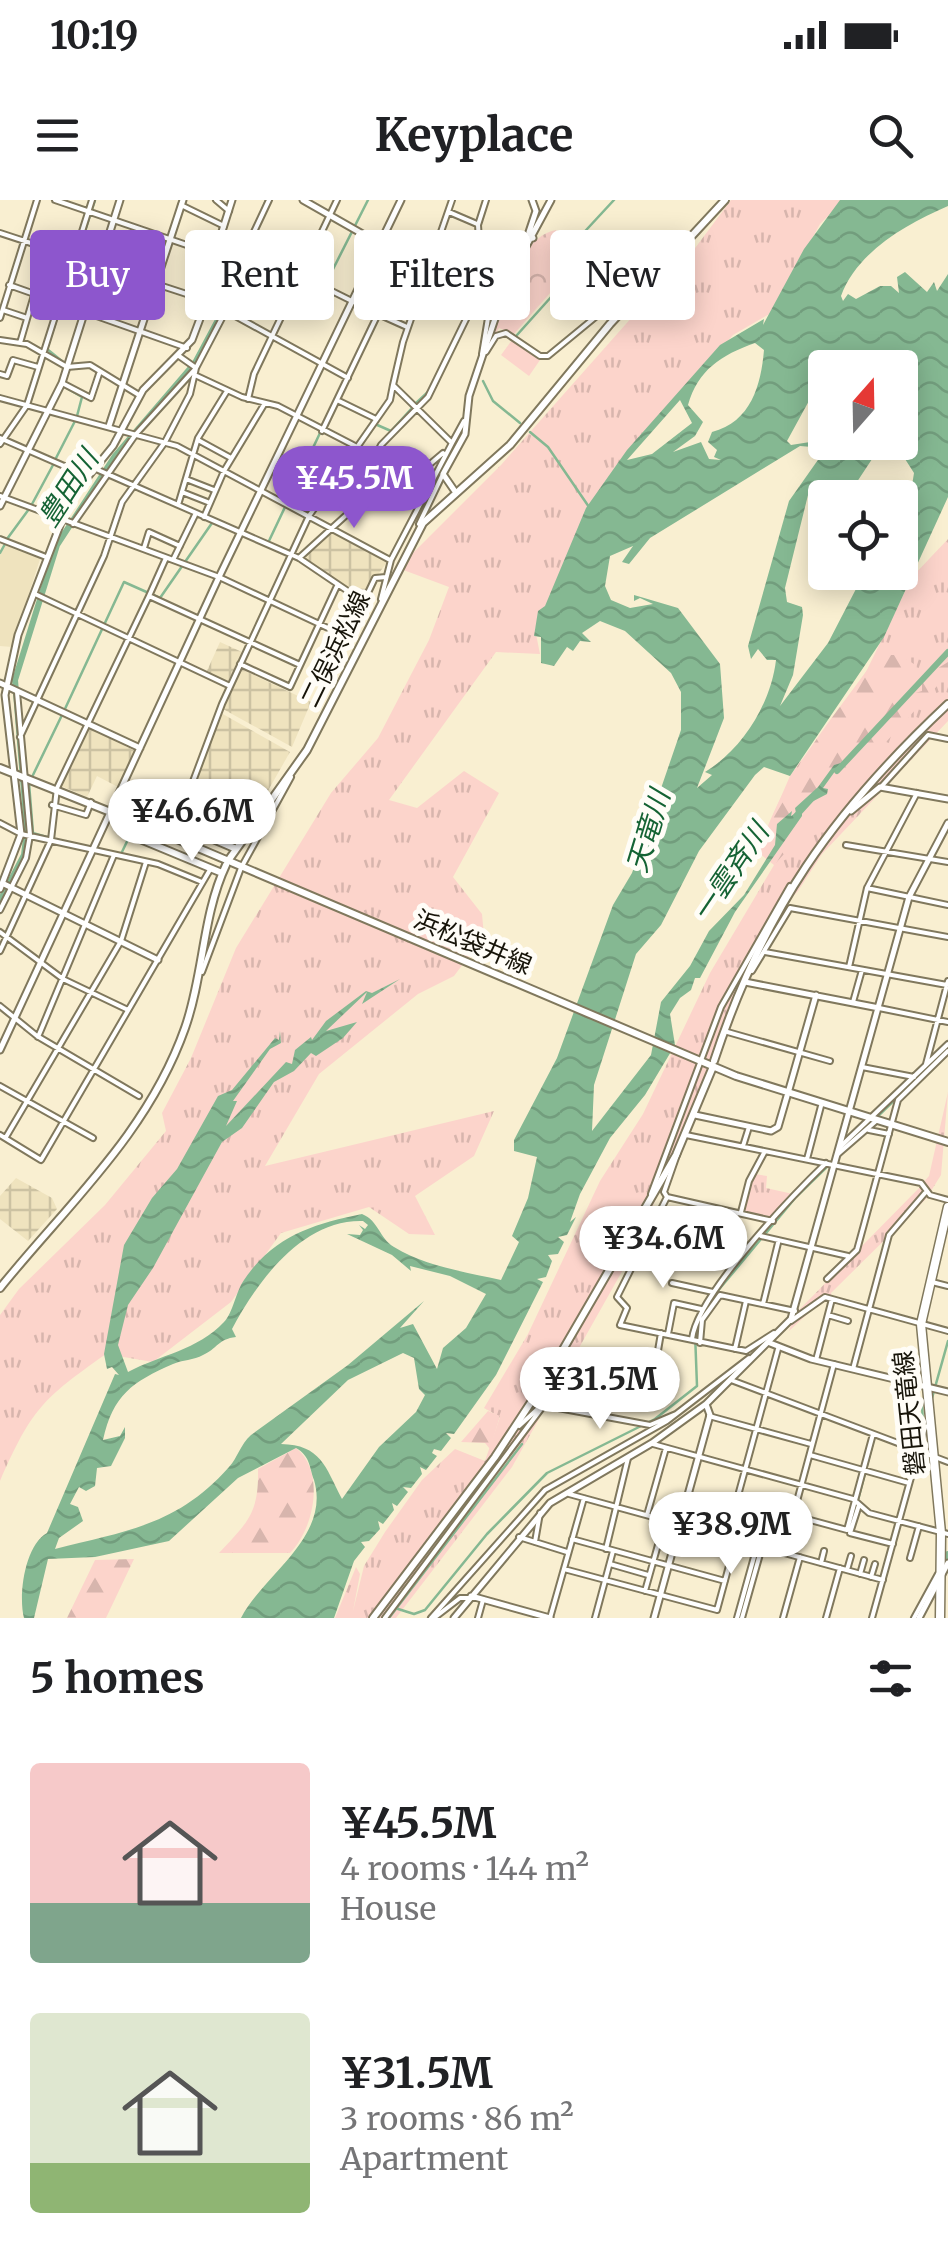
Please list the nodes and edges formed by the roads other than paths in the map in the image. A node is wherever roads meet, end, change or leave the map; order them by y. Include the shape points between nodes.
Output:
1 (37, 200) edge
2 (56, 200) edge
3 (92, 200) edge
4 (120, 200) edge
5 (216, 200) edge
6 (232, 200) edge
7 (269, 200) edge
8 (303, 200) edge
9 (337, 200) edge
10 (400, 200) edge
11 (452, 200) edge
12 (486, 200) edge
13 (532, 200) edge
14 (551, 200) edge
15 (724, 200) edge
16 (182, 202) edge
17 (91, 211) junction
18 (230, 211) junction
19 (449, 212) junction
20 (330, 214) junction
21 (114, 218) junction
22 (478, 225) junction
23 (224, 226) junction
24 (85, 230) edge
25 (110, 230) edge
26 (223, 230) edge
27 (255, 230) edge
28 (322, 230) edge
29 (361, 230) edge
30 (386, 230) edge
31 (443, 230) edge
32 (478, 230) edge
33 (0, 232) edge
34 (169, 236) junction
35 (533, 238) junction
36 (24, 242) junction
37 (185, 242) edge
38 (30, 244) edge
39 (165, 249) edge
40 (10, 285) junction
41 (334, 293) edge
42 (354, 293) edge
43 (30, 294) edge
44 (350, 301) junction
45 (354, 303) edge
46 (1, 309) edge
47 (30, 309) edge
48 (0, 318) edge
49 (27, 318) junction
50 (55, 320) edge
51 (82, 320) edge
52 (102, 320) edge
53 (143, 320) edge
54 (200, 320) edge
55 (219, 320) edge
56 (243, 320) edge
57 (280, 320) edge
58 (375, 320) edge
59 (391, 320) edge
60 (411, 320) edge
61 (466, 320) edge
62 (488, 320) edge
63 (592, 320) edge
64 (408, 328) junction
65 (139, 332) junction
66 (272, 336) junction
67 (0, 340) edge
68 (20, 343) junction
69 (187, 348) junction
70 (44, 353) junction
71 (179, 356) junction
72 (482, 356) junction
73 (320, 364) junction
74 (194, 366) junction
75 (38, 368) junction
76 (67, 368) junction
77 (0, 374) edge
78 (99, 374) junction
79 (197, 376) junction
80 (348, 378) junction
81 (62, 383) junction
82 (393, 386) junction
83 (121, 387) junction
84 (227, 391) junction
85 (140, 395) junction
86 (0, 398) edge
87 (248, 399) junction
88 (338, 400) junction
89 (265, 402) junction
90 (27, 406) junction
91 (414, 407) junction
92 (50, 412) junction
93 (295, 418) junction
94 (467, 418) junction
95 (376, 419) junction
96 (108, 426) junction
97 (122, 430) junction
98 (322, 430) junction
99 (134, 434) junction
100 (198, 440) junction
101 (1, 441) edge
102 (166, 442) junction
103 (452, 443) junction
104 (358, 448) junction
105 (445, 452) junction
106 (28, 454) junction
107 (194, 454) junction
108 (231, 458) junction
109 (374, 460) junction
110 (224, 471) junction
111 (103, 472) junction
112 (443, 474) junction
113 (87, 476) junction
114 (186, 480) junction
115 (399, 486) junction
116 (133, 488) junction
117 (260, 490) junction
118 (454, 490) junction
119 (216, 491) junction
120 (182, 492) junction
121 (2, 496) edge
122 (420, 501) junction
123 (210, 503) junction
124 (178, 505) junction
125 (0, 506) edge
126 (196, 514) junction
127 (309, 516) junction
128 (204, 518) junction
129 (69, 523) junction
130 (332, 529) junction
131 (240, 533) junction
132 (109, 538) junction
133 (413, 538) junction
134 (0, 539) edge
135 (180, 546) junction
136 (143, 550) junction
137 (292, 555) junction
138 (46, 557) junction
139 (166, 558) junction
140 (299, 558) junction
141 (173, 560) junction
142 (391, 560) junction
143 (219, 577) junction
144 (386, 577) junction
145 (338, 584) junction
146 (149, 594) junction
147 (38, 595) junction
148 (269, 601) junction
149 (364, 602) junction
150 (380, 604) junction
151 (78, 614) junction
152 (201, 618) junction
153 (319, 623) junction
154 (129, 638) junction
155 (250, 642) junction
156 (179, 662) junction
157 (240, 664) junction
158 (300, 665) junction
159 (230, 686) junction
160 (10, 687) edge
161 (37, 700) junction
162 (948, 704) edge
163 (88, 724) junction
164 (20, 736) junction
165 (948, 738) edge
166 (140, 748) junction
167 (0, 768) edge
168 (17, 774) junction
169 (292, 775) junction
170 (214, 785) dead end
171 (880, 787) junction
172 (57, 788) junction
173 (917, 793) junction
174 (948, 799) edge
175 (90, 802) junction
176 (52, 805) junction
177 (110, 810) junction
178 (838, 820) junction
179 (141, 823) junction
180 (177, 824) junction
181 (948, 824) edge
182 (1, 825) edge
183 (196, 832) junction
184 (25, 834) junction
185 (51, 839) junction
186 (846, 845) dead end
187 (234, 848) junction
188 (92, 850) junction
189 (887, 851) junction
190 (114, 855) junction
191 (182, 856) junction
192 (930, 858) junction
193 (146, 862) junction
194 (948, 862) edge
195 (226, 865) junction
196 (245, 867) junction
197 (211, 868) junction
198 (175, 870) junction
199 (202, 882) junction
200 (5, 886) edge
201 (790, 886) junction
202 (867, 888) junction
203 (26, 894) junction
204 (909, 897) junction
205 (948, 904) edge
206 (0, 910) edge
207 (64, 912) junction
208 (858, 920) junction
209 (86, 923) junction
210 (900, 929) junction
211 (0, 932) edge
212 (6, 937) junction
213 (948, 937) edge
214 (120, 941) junction
215 (0, 951) edge
216 (763, 952) junction
217 (158, 960) junction
218 (41, 962) junction
219 (848, 967) junction
220 (862, 970) junction
221 (749, 972) junction
222 (888, 974) junction
223 (200, 977) junction
224 (63, 979) junction
225 (746, 982) junction
226 (947, 983) edge
227 (90, 992) junction
228 (816, 995) junction
229 (853, 1002) junction
230 (0, 1006) edge
231 (878, 1008) junction
232 (129, 1010) junction
233 (14, 1019) junction
234 (937, 1020) junction
235 (948, 1022) edge
236 (724, 1031) junction
237 (38, 1037) junction
238 (948, 1044) edge
239 (57, 1048) junction
240 (0, 1050) edge
241 (948, 1052) edge
242 (799, 1053) junction
243 (699, 1060) junction
244 (830, 1060) dead end
245 (926, 1066) junction
246 (862, 1067) junction
247 (94, 1070) junction
248 (915, 1080) junction
249 (0, 1086) edge
250 (787, 1095) junction
251 (140, 1096) dead end
252 (27, 1100) junction
253 (821, 1106) junction
254 (850, 1114) junction
255 (694, 1116) junction
256 (64, 1121) junction
257 (873, 1121) junction
258 (748, 1127) junction
259 (864, 1129) junction
260 (890, 1130) junction
261 (686, 1135) junction
262 (3, 1136) edge
263 (93, 1138) dead end
264 (948, 1142) edge
265 (743, 1147) junction
266 (839, 1150) junction
267 (764, 1151) junction
268 (678, 1152) junction
269 (807, 1159) junction
270 (826, 1162) junction
271 (835, 1164) junction
272 (878, 1174) junction
273 (926, 1190) junction
274 (667, 1197) junction
275 (650, 1199) junction
276 (948, 1204) edge
277 (740, 1212) junction
278 (773, 1221) junction
279 (678, 1225) dead end
280 (652, 1233) junction
281 (761, 1236) junction
282 (676, 1238) junction
283 (778, 1243) junction
284 (813, 1249) junction
285 (936, 1249) junction
286 (948, 1252) edge
287 (850, 1256) junction
288 (671, 1257) dead end
289 (827, 1280) dead end
290 (928, 1280) junction
291 (672, 1284) dead end
292 (948, 1286) edge
293 (0, 1288) edge
294 (714, 1292) junction
295 (832, 1299) junction
296 (746, 1301) junction
297 (762, 1304) junction
298 (701, 1308) junction
299 (869, 1309) junction
300 (794, 1311) junction
301 (828, 1315) junction
302 (789, 1321) junction
303 (848, 1321) dead end
304 (921, 1324) junction
305 (948, 1331) edge
306 (660, 1333) junction
307 (668, 1334) junction
308 (778, 1335) junction
309 (692, 1339) junction
310 (700, 1342) junction
311 (770, 1343) junction
312 (735, 1349) junction
313 (778, 1349) junction
314 (754, 1359) junction
315 (816, 1360) junction
316 (834, 1364) junction
317 (852, 1369) junction
318 (731, 1380) junction
319 (925, 1386) junction
320 (948, 1392) edge
321 (765, 1394) junction
322 (706, 1404) junction
323 (542, 1405) junction
324 (679, 1414) junction
325 (821, 1414) junction
326 (709, 1416) junction
327 (929, 1426) junction
328 (515, 1429) junction
329 (756, 1430) junction
330 (873, 1434) junction
331 (652, 1444) junction
332 (813, 1445) junction
333 (666, 1448) junction
334 (918, 1450) junction
335 (810, 1455) junction
336 (933, 1456) junction
337 (699, 1457) junction
338 (628, 1458) junction
339 (948, 1462) edge
340 (745, 1469) junction
341 (864, 1470) junction
342 (910, 1483) junction
343 (802, 1484) junction
344 (565, 1491) junction
345 (584, 1498) junction
346 (784, 1498) dead end
347 (769, 1499) dead end
348 (797, 1502) junction
349 (857, 1502) junction
350 (617, 1507) junction
351 (763, 1510) junction
352 (540, 1514) junction
353 (647, 1516) junction
354 (793, 1516) junction
355 (665, 1520) junction
356 (899, 1521) junction
357 (680, 1525) junction
358 (918, 1526) junction
359 (945, 1534) edge
360 (519, 1536) junction
361 (572, 1539) junction
362 (736, 1540) junction
363 (535, 1543) junction
364 (893, 1544) junction
365 (757, 1546) junction
366 (606, 1548) junction
367 (613, 1550) junction
368 (824, 1551) dead end
369 (568, 1552) junction
370 (783, 1553) junction
371 (833, 1554) dead end
372 (851, 1556) dead end
373 (800, 1557) junction
374 (910, 1558) dead end
375 (864, 1560) dead end
376 (653, 1562) junction
377 (821, 1563) junction
378 (610, 1564) junction
379 (875, 1564) dead end
380 (669, 1566) junction
381 (830, 1566) junction
382 (944, 1567) edge
383 (840, 1568) junction
384 (564, 1569) junction
385 (847, 1570) junction
386 (860, 1574) junction
387 (650, 1575) junction
388 (871, 1577) junction
389 (606, 1580) junction
390 (883, 1580) junction
391 (725, 1581) junction
392 (645, 1590) junction
393 (938, 1592) junction
394 (661, 1595) junction
395 (470, 1597) junction
396 (483, 1600) junction
397 (709, 1608) junction
398 (517, 1609) junction
399 (373, 1618) edge
400 (385, 1618) edge
401 (432, 1618) edge
402 (454, 1618) edge
403 (478, 1618) edge
404 (514, 1618) edge
405 (550, 1618) edge
406 (595, 1618) edge
407 (654, 1618) edge
408 (706, 1618) edge
409 (740, 1618) edge
410 (783, 1618) edge
411 (826, 1618) edge
412 (872, 1618) edge
413 (916, 1618) edge
414 (940, 1618) edge

1 - 36 street
2 - 17 street
3 - 17 street
4 - 21 street
5 - 18 street
6 - 18 street
7 - 27 street
8 - 20 street
9 - 20 street
10 - 30 street
11 - 19 street
12 - 22 street
13 - 35 street
14 - 35 street
15 - 118 main road, 二俣浜松線 via 510,444
16 - 23 street
16 - 34 street
17 - 21 street
17 - 24 street
18 - 23 street
19 - 22 street
19 - 31 street
20 - 28 street
20 - 29 street
21 - 25 street
21 - 34 street
22 - 32 street
23 - 26 street
33 - 36 street
34 - 37 street
34 - 39 street
35 - 72 street via 508,280
36 - 38 street
36 - 40 street
40 - 43 street
40 - 46 street
41 - 44 street
42 - 44 street
44 - 45 street
44 - 73 street
46 - 48 street
46 - 49 street
47 - 49 street
49 - 68 street
50 - 70 street
51 - 76 street
52 - 65 street
53 - 65 street
54 - 69 street
55 - 74 street
56 - 66 street
57 - 66 street
58 - 80 street
59 - 64 street
60 - 64 street
61 - 91 street via 428,397
62 - 72 street
63 - 72 street via 544,358 506,332
64 - 82 street
65 - 69 street
65 - 83 street
66 - 73 street
66 - 87 street
67 - 68 street
68 - 70 street
69 - 71 street
70 - 75 street
70 - 76 street
71 - 74 street
71 - 85 street
72 - 94 street
73 - 80 street
73 - 93 street
74 - 79 street
74 - 99 street
75 - 77 street via 14,360 7,376
75 - 90 street
76 - 78 street via 87,364
76 - 81 street
78 - 81 street via 90,398
78 - 83 street
79 - 84 street
79 - 102 street
80 - 88 street
81 - 92 street
82 - 91 street
82 - 95 street
83 - 85 street
83 - 96 street
84 - 87 street
84 - 100 street
85 - 97 street
86 - 90 street
87 - 89 street
88 - 95 street
88 - 98 street
89 - 93 street
89 - 108 street
90 - 92 street
90 - 101 street
91 - 103 street
91 - 109 street
92 - 96 street
92 - 106 street
93 - 98 street
93 - 117 street
94 - 103 street
94 - 112 street
95 - 104 street
96 - 97 street
97 - 99 street
97 - 111 street
98 - 104 street
99 - 102 street
99 - 111 street
100 - 107 street
100 - 108 street
101 - 106 street
102 - 107 street
102 - 116 street
103 - 105 street
104 - 109 street
104 - 127 street
105 - 115 street
105 - 122 street
106 - 113 street
106 - 121 street
107 - 110 street
107 - 114 street
108 - 110 street
109 - 115 street
110 - 117 street
110 - 119 street
111 - 113 street
111 - 116 street
111 - 129 street
112 - 118 street
112 - 133 street
113 - 129 street
114 - 119 street
114 - 120 street
115 - 122 street
115 - 130 street via 354,508
116 - 124 street
116 - 132 street
117 - 127 street
117 - 131 street
118 - 133 main road, 二俣浜松線
119 - 123 street
120 - 123 street
120 - 124 street
121 - 125 street
121 - 129 street
122 - 142 street
123 - 128 street
124 - 126 street
126 - 128 street
126 - 135 street
127 - 130 street
127 - 137 street
128 - 131 street
129 - 132 street
129 - 138 street
130 - 140 street
130 - 142 street
131 - 137 street
131 - 143 street
132 - 136 street
132 - 151 street
133 - 150 main road, 二俣浜松線
134 - 138 street
135 - 136 street via 149,532
135 - 141 street
136 - 139 street
137 - 140 street
137 - 148 street
138 - 147 street
139 - 141 street
139 - 146 street
140 - 145 street
141 - 143 street
142 - 144 street
143 - 148 street
143 - 152 street
144 - 149 street via 376,578
144 - 150 street
145 - 149 street
145 - 153 street
146 - 152 street
146 - 154 street
147 - 151 street
147 - 160 street
148 - 153 street
148 - 155 street
149 - 153 street via 347,638
150 - 169 main road, 二俣浜松線
151 - 154 street
151 - 161 street
152 - 155 street
152 - 156 street
153 - 158 street
154 - 156 street
154 - 163 street
155 - 157 street
155 - 158 street
156 - 159 street
156 - 166 street
157 - 158 street via 290,686
157 - 159 street
159 - 180 street
160 - 161 street
160 - 164 street
160 - 168 street
161 - 163 street
161 - 164 street
162 - 178 main road
163 - 166 street
163 - 172 street
164 - 168 street
165 - 171 street via 928,735
166 - 177 street
167 - 168 main road, 浜松袋井線
168 - 172 main road, 浜松袋井線
168 - 184 street
168 - 184 street
169 - 187 main road, 二俣浜松線
169 - 196 street
170 - 183 street
171 - 173 street
171 - 178 street
172 - 175 main road, 浜松袋井線
172 - 176 street
173 - 174 street
173 - 189 street
175 - 176 street via 86,816
175 - 177 main road, 浜松袋井線
176 - 185 street
177 - 179 main road, 浜松袋井線
177 - 188 street
178 - 201 main road
179 - 180 main road via 150,813
179 - 191 main road via 141,834
179 - 196 main road, 浜松袋井線
180 - 183 main road
181 - 192 street
182 - 184 street
183 - 187 main road
184 - 185 street
184 - 200 street
185 - 188 street
185 - 203 street
186 - 189 street
187 - 195 main road, 二俣浜松線
188 - 190 street
188 - 207 street
189 - 192 street
189 - 202 street
190 - 193 street
190 - 209 street
191 - 197 main road
191 - 198 street
192 - 194 street
192 - 204 street
193 - 198 street
193 - 214 street
195 - 197 main road
195 - 223 main road, 二俣浜松線 via 211,904
196 - 223 street
196 - 243 main road, 浜松袋井線
197 - 199 street
198 - 199 street
199 - 217 street
200 - 203 street
200 - 206 street
201 - 221 main road
201 - 243 street via 738,971
202 - 204 street
202 - 208 street
203 - 207 street
203 - 212 street
204 - 205 street
204 - 210 street
207 - 209 street
207 - 218 street
208 - 210 street
208 - 216 street via 790,908
208 - 219 street
209 - 214 street
209 - 224 street
210 - 213 street
210 - 222 street
211 - 212 street
212 - 215 street
212 - 218 street
214 - 217 street
214 - 227 street
216 - 219 street
216 - 221 street
217 - 232 street
218 - 224 street
218 - 233 street
219 - 220 street
220 - 222 street
220 - 229 street
221 - 225 main road
222 - 226 street
222 - 231 street
223 - 293 main road, 二俣浜松線 via 168,1068 122,1147
224 - 227 street
224 - 237 street
225 - 228 street
225 - 236 main road
226 - 234 street
227 - 232 street
227 - 239 street
228 - 229 street
228 - 242 street
229 - 231 street
230 - 233 street
231 - 234 street
231 - 246 street
232 - 247 street
233 - 237 street
233 - 240 street
234 - 235 street
234 - 245 street
236 - 242 street
236 - 255 main road
237 - 239 street
238 - 245 street
239 - 247 street
239 - 252 street
241 - 248 street
242 - 244 street
242 - 250 street
243 - 250 main road, 浜松袋井線
243 - 275 street
245 - 248 street
246 - 248 street
246 - 254 street
247 - 251 street
247 - 256 street
248 - 257 street
248 - 260 street via 898,1100
249 - 252 street
250 - 253 main road, 浜松袋井線
250 - 258 street via 775,1130
252 - 256 street
252 - 262 street
253 - 254 main road, 浜松袋井線
253 - 269 street
254 - 257 main road, 浜松袋井線
254 - 266 street
255 - 258 street
255 - 261 main road
256 - 262 street via 41,1160
256 - 263 street
257 - 259 street
257 - 260 main road, 浜松袋井線
258 - 265 street
259 - 260 street
259 - 266 street
260 - 264 main road, 浜松袋井線
260 - 272 street
261 - 265 street
261 - 268 main road
265 - 267 street
266 - 271 street
267 - 269 street
267 - 277 street
268 - 274 street
268 - 275 main road
269 - 270 street
270 - 271 street
270 - 278 street
271 - 272 street
271 - 284 street
272 - 273 street via 921,1183
272 - 287 street
273 - 276 street
273 - 299 street via 889,1234
274 - 277 street
274 - 280 street
275 - 328 main road
276 - 285 main road, 磐田天竜線
277 - 278 street
278 - 281 street
279 - 282 street
280 - 282 street
280 - 306 street via 616,1300 627,1308 620,1325
281 - 283 street
281 - 294 street
282 - 288 street
283 - 284 street
283 - 297 street
284 - 287 street
284 - 300 street
285 - 286 street
285 - 290 main road, 磐田天竜線
287 - 289 street
290 - 292 street
290 - 304 main road, 磐田天竜線
291 - 294 street
294 - 298 street
295 - 299 street
295 - 301 street
295 - 302 street
296 - 297 street
296 - 310 street via 720,1296 702,1320
296 - 312 street
297 - 300 street
298 - 307 street via 674,1303
298 - 309 street
299 - 304 street
299 - 317 street
300 - 302 street
301 - 303 street
301 - 315 street
302 - 308 street
304 - 305 street
304 - 319 main road, 磐田天竜線
306 - 307 street
306 - 323 street via 657,1368 576,1353
307 - 309 street
308 - 311 street
308 - 312 street via 746,1351
309 - 310 street
310 - 312 street
311 - 313 street
311 - 314 street
313 - 315 street
313 - 321 street
314 - 318 street
314 - 324 street via 741,1362
315 - 316 street
316 - 317 street
316 - 325 street
317 - 319 street
318 - 321 street
318 - 322 street
319 - 320 street
319 - 327 main road, 磐田天竜線
321 - 325 street
321 - 329 street
322 - 326 street
322 - 331 street
323 - 324 street via 650,1425
323 - 328 street
323 - 400 street
324 - 401 street via 545,1490
325 - 330 street
325 - 332 street
326 - 329 street
326 - 337 street
327 - 334 street
327 - 336 main road, 磐田天竜線
328 - 399 main road
329 - 332 street
329 - 340 street
330 - 334 street
330 - 341 street
331 - 333 street
331 - 338 street
332 - 335 street
333 - 337 street
333 - 353 street
334 - 336 street
334 - 342 street
335 - 341 street
335 - 343 street
336 - 339 street
336 - 359 main road, 磐田天竜線
337 - 340 street
337 - 357 street
338 - 344 street
338 - 350 street
340 - 343 street
340 - 351 street via 736,1503
341 - 342 street
341 - 349 street
342 - 356 street
343 - 348 street
343 - 349 street
344 - 345 street
344 - 352 street
345 - 350 street
345 - 361 street
346 - 348 street
347 - 351 street
348 - 354 street
349 - 354 street via 847,1530
349 - 356 street via 869,1513
349 - 364 street via 850,1532
350 - 353 street
350 - 366 street
351 - 354 street
351 - 365 street
352 - 360 street
352 - 363 street
353 - 355 street
354 - 370 street
355 - 357 street
355 - 376 street
356 - 358 street
356 - 364 street
357 - 362 street
357 - 380 street
358 - 359 street
358 - 374 street
359 - 382 main road, 磐田天竜線
360 - 363 street
360 - 395 street
361 - 366 street
361 - 369 street
362 - 365 street
362 - 391 street
363 - 369 street
364 - 390 street
365 - 370 street
365 - 409 street
366 - 367 street
367 - 376 street
367 - 378 street
368 - 377 street
369 - 384 street
370 - 373 street
371 - 381 street
372 - 385 street
373 - 377 street
373 - 410 street
375 - 386 street
376 - 380 street
376 - 387 street
377 - 381 street
378 - 387 street
378 - 389 street
379 - 388 street
380 - 391 street
380 - 394 street
381 - 383 street
382 - 393 main road, 磐田天竜線
382 - 413 street
383 - 385 street
383 - 411 street
384 - 389 street
384 - 405 street
385 - 386 street
386 - 388 street
387 - 392 street
388 - 390 street
389 - 392 street
389 - 406 street
390 - 412 street
391 - 397 street via 717,1610
392 - 394 street
393 - 413 street
393 - 414 main road, 磐田天竜線
394 - 397 street
394 - 407 street
395 - 396 street
395 - 401 street
395 - 402 street
396 - 398 street
396 - 403 street
397 - 408 street
398 - 404 street
398 - 405 street

